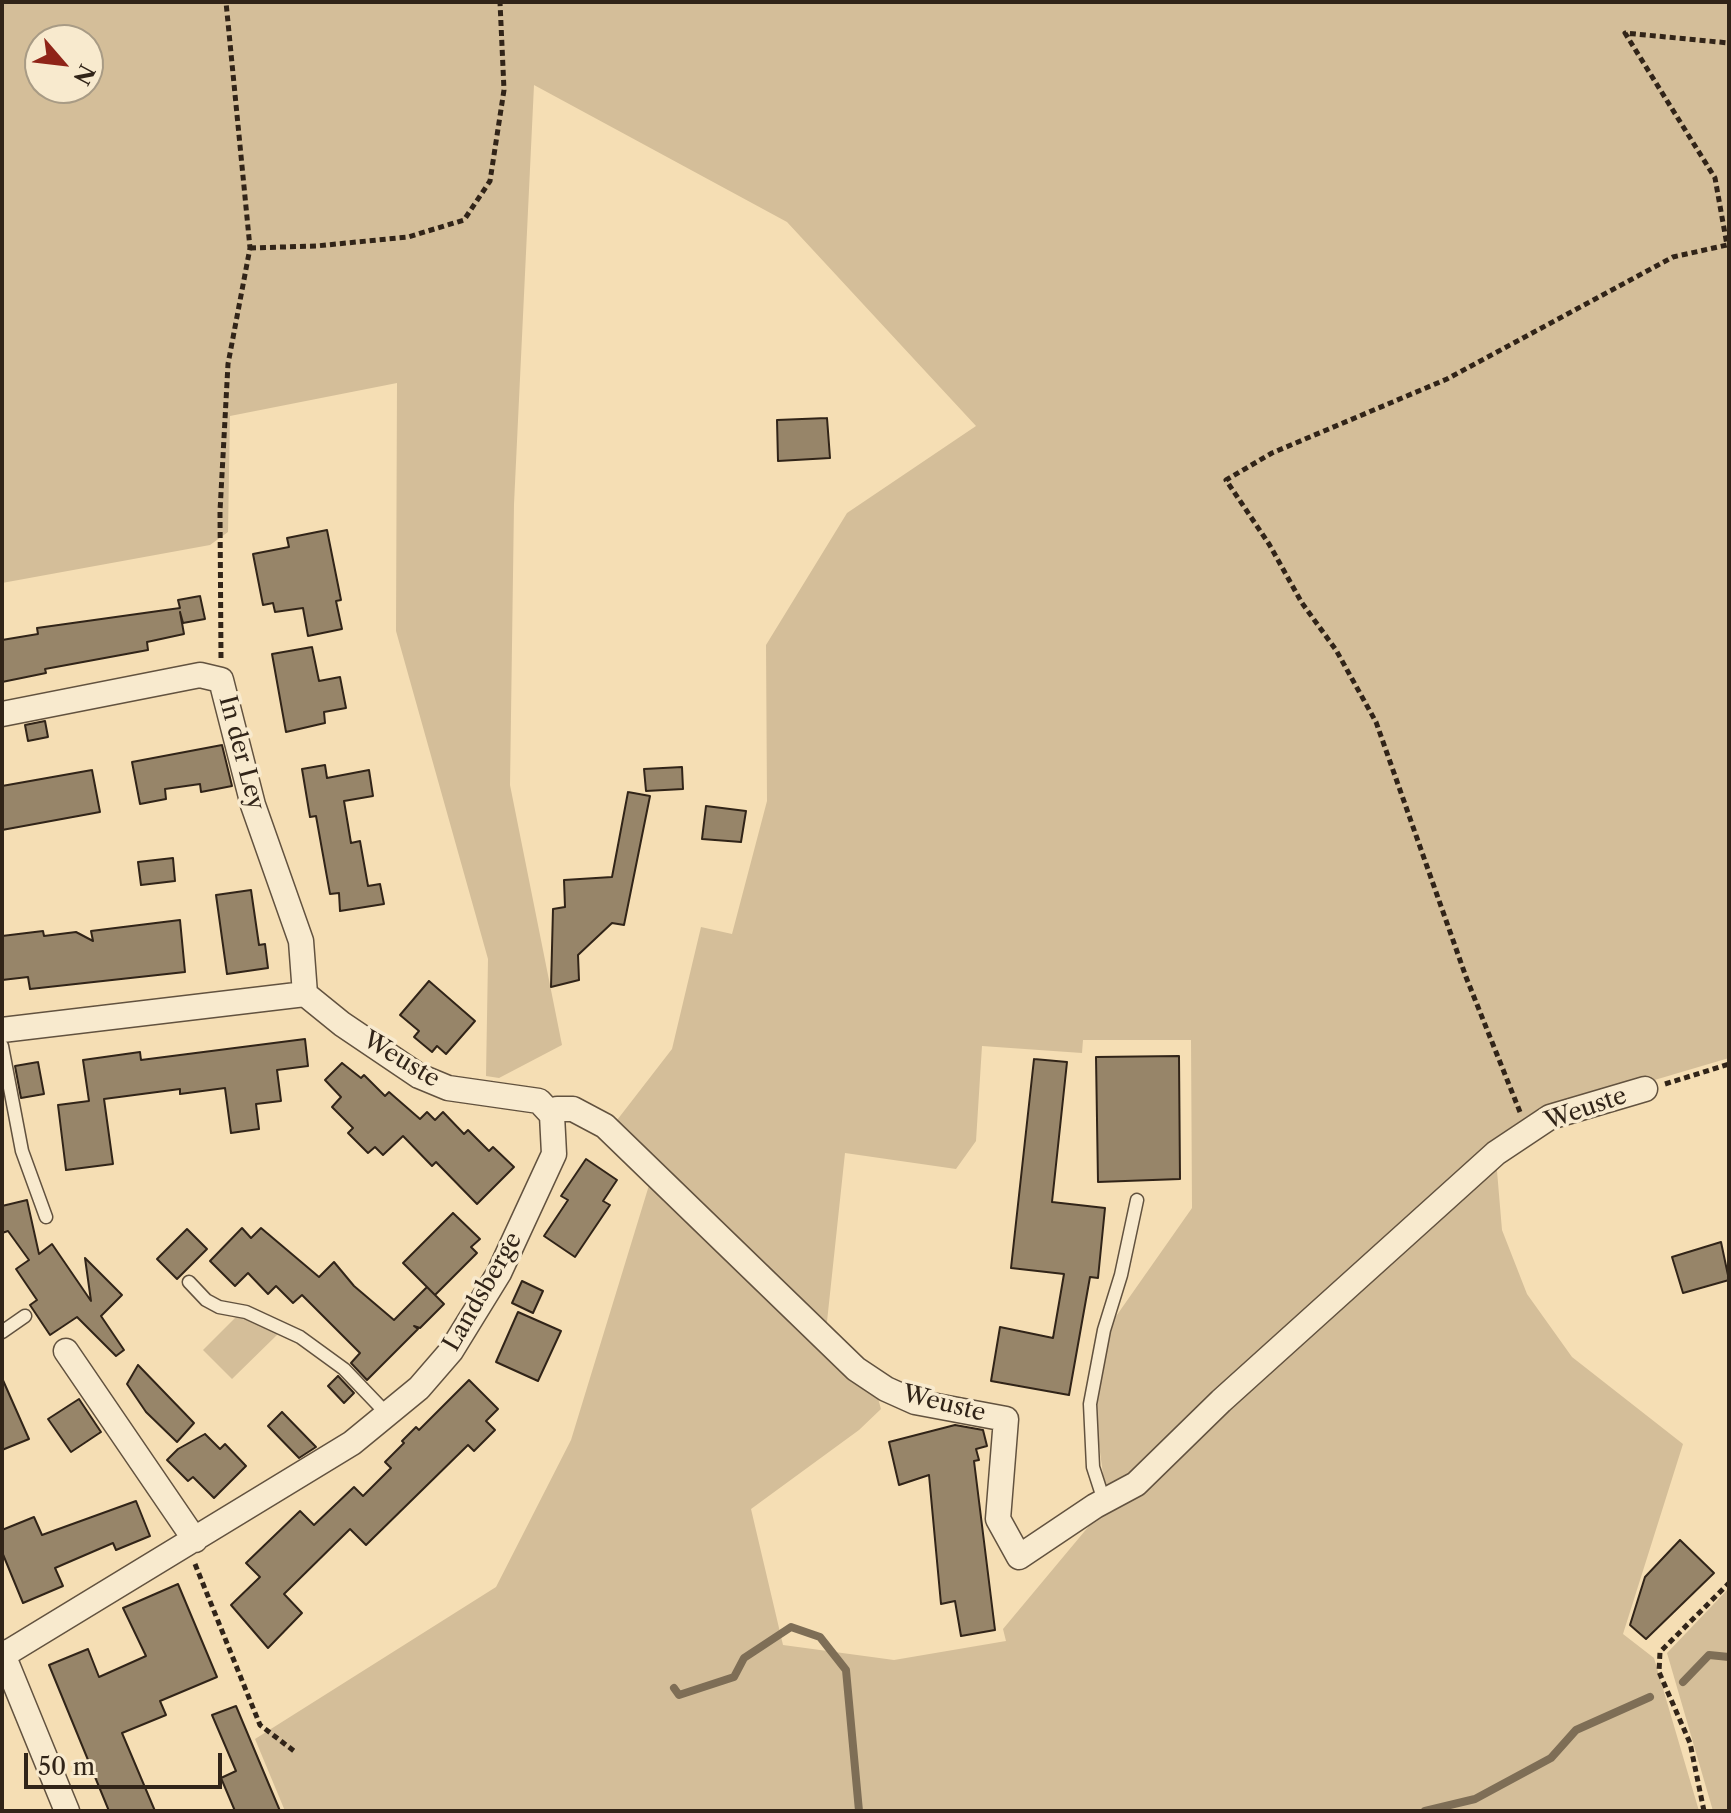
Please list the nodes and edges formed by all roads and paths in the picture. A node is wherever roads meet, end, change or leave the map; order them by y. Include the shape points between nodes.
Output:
1 (226, 2) edge
2 (500, 2) edge
3 (1729, 43) edge
4 (250, 248) junction
5 (221, 680) junction
6 (2, 714) edge
7 (305, 994) junction
8 (2, 1030) edge
9 (2, 1046) edge
10 (1729, 1064) edge
11 (1645, 1089) joint
12 (552, 1115) junction
13 (1527, 1132) junction
14 (1137, 1200) dead end
15 (46, 1217) dead end
16 (189, 1282) dead end
17 (25, 1316) dead end
18 (2, 1332) edge
19 (66, 1351) dead end
20 (388, 1415) junction
21 (1104, 1501) junction
22 (191, 1542) junction
23 (1729, 1583) edge
24 (3, 1654) edge
25 (294, 1751) dead end
26 (67, 1811) edge
27 (1704, 1811) edge

1 - 4 path
2 - 4 path via 504,90 490,181 464,220 408,237
3 - 13 path via 1625,33 1715,178 1727,245 1659,263 1447,379 1272,453 1226,480 1376,722
4 - 5 path via 228,364 220,511
5 - 6 street, In der Ley via 200,675
5 - 7 street, In der Ley via 253,805 301,941
7 - 8 street
7 - 12 street, Weuste via 419,1076 448,1088 539,1101
9 - 15 lane via 22,1151
10 - 11 path
11 - 13 street, Weuste via 1550,1117
12 - 20 street, Landsberge via 554,1154 499,1273 451,1351
12 - 21 street, Weuste via 557,1109 573,1109 605,1126 856,1369 915,1402 1006,1419 998,1519 1019,1557
13 - 21 street, Weuste via 1496,1153 1307,1323 1136,1484
14 - 21 lane via 1090,1404 1093,1467
16 - 20 lane via 219,1307 246,1312 300,1337 344,1369
17 - 18 lane
19 - 22 street
20 - 22 street, Landsberge via 352,1443
22 - 24 street, Landsberge
22 - 25 path via 260,1725
23 - 27 path via 1660,1652 1659,1672 1690,1743
24 - 26 street

